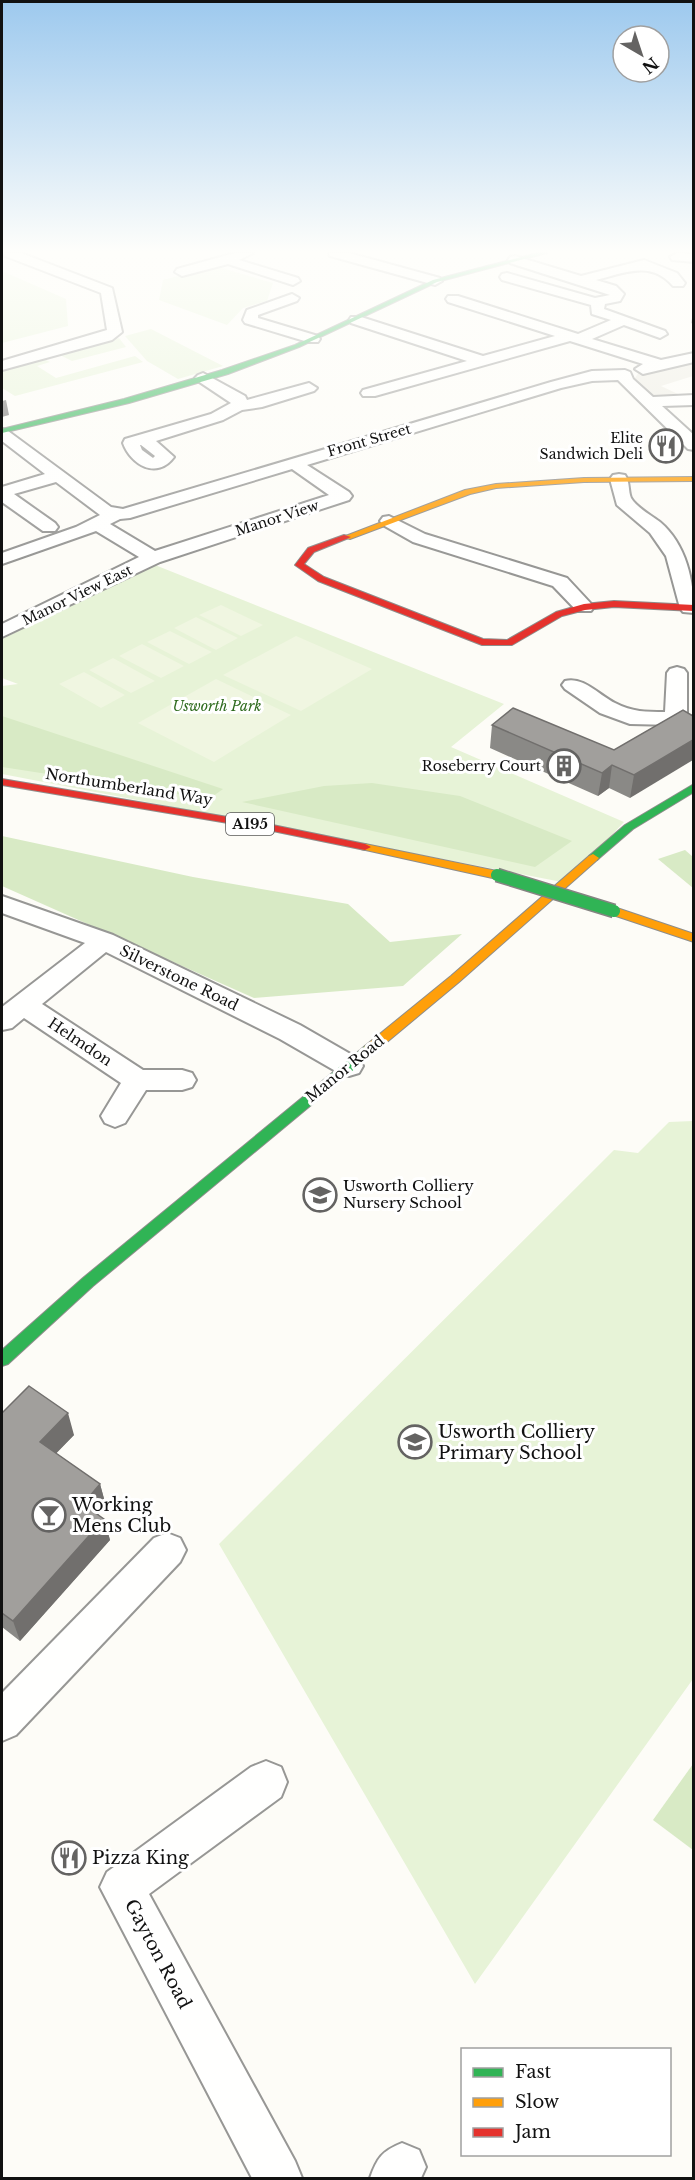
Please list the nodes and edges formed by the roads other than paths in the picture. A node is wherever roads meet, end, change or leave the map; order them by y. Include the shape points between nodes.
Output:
1 (42, 355) edge
2 (271, 355) edge
3 (464, 355) edge
4 (509, 355) edge
5 (630, 355) edge
6 (693, 357) edge
7 (483, 361) junction
8 (660, 365) junction
9 (2, 366) edge
10 (625, 375) junction
11 (203, 378) junction
12 (309, 388) dead end
13 (369, 393) dead end
14 (693, 400) edge
15 (649, 402) junction
16 (239, 405) junction
17 (2, 432) edge
18 (143, 439) dead end
19 (693, 445) edge
20 (292, 462) junction
21 (58, 476) junction
22 (619, 479) junction
23 (693, 479) edge
24 (2, 493) edge
25 (28, 512) junction
26 (115, 514) junction
27 (10, 519) dead end
28 (389, 521) junction
29 (98, 524) junction
30 (50, 527) dead end
31 (153, 558) junction
32 (2, 559) edge
33 (584, 608) junction
34 (692, 608) edge
35 (2, 631) edge
36 (677, 673) dead end
37 (572, 685) dead end
38 (685, 722) edge
39 (2, 782) edge
40 (693, 787) edge
41 (2, 904) edge
42 (693, 938) edge
43 (104, 941) junction
44 (23, 1004) junction
45 (2, 1021) edge
46 (349, 1066) junction
47 (138, 1080) junction
48 (182, 1080) dead end
49 (115, 1116) dead end
50 (2, 1359) edge
51 (167, 1550) dead end
52 (2, 1721) edge
53 (266, 1782) dead end
54 (278, 2178) edge

1 - 9 street
2 - 11 street
3 - 7 street
4 - 7 street
5 - 8 street
6 - 8 street, Front Street
7 - 13 street
8 - 10 street, Front Street
10 - 15 street
10 - 20 street, Front Street via 592,376 556,385
11 - 16 street via 240,399
11 - 17 street
12 - 16 street via 256,404
14 - 15 street
15 - 19 street
16 - 18 street via 217,417
17 - 21 street
20 - 26 street, Front Street via 137,512
20 - 31 street, Manor View via 343,496
21 - 24 street
21 - 26 street
22 - 23 street
22 - 28 street via 496,486 468,492
22 - 34 street via 622,501 657,529 675,556
24 - 25 street
25 - 27 street
25 - 30 street
26 - 29 street
28 - 33 street via 419,538 560,582
28 - 33 street via 311,550 299,565 321,579 482,642 509,643 559,614
29 - 31 street
29 - 32 street
31 - 35 street, Manor View East
33 - 34 street via 614,604
36 - 38 street
37 - 38 street via 608,708 638,719
39 - 42 street, Northumberland Way / A195, bridge via 263,826 497,875
40 - 46 street, Manor Road via 629,827
41 - 43 street, Silverstone Road
43 - 44 street
43 - 46 street, Silverstone Road via 290,1032
44 - 45 street
44 - 47 street, Helmdon
46 - 50 street, Manor Road
47 - 48 street
47 - 49 street
51 - 52 street
53 - 54 street, Gayton Road via 122,1887

